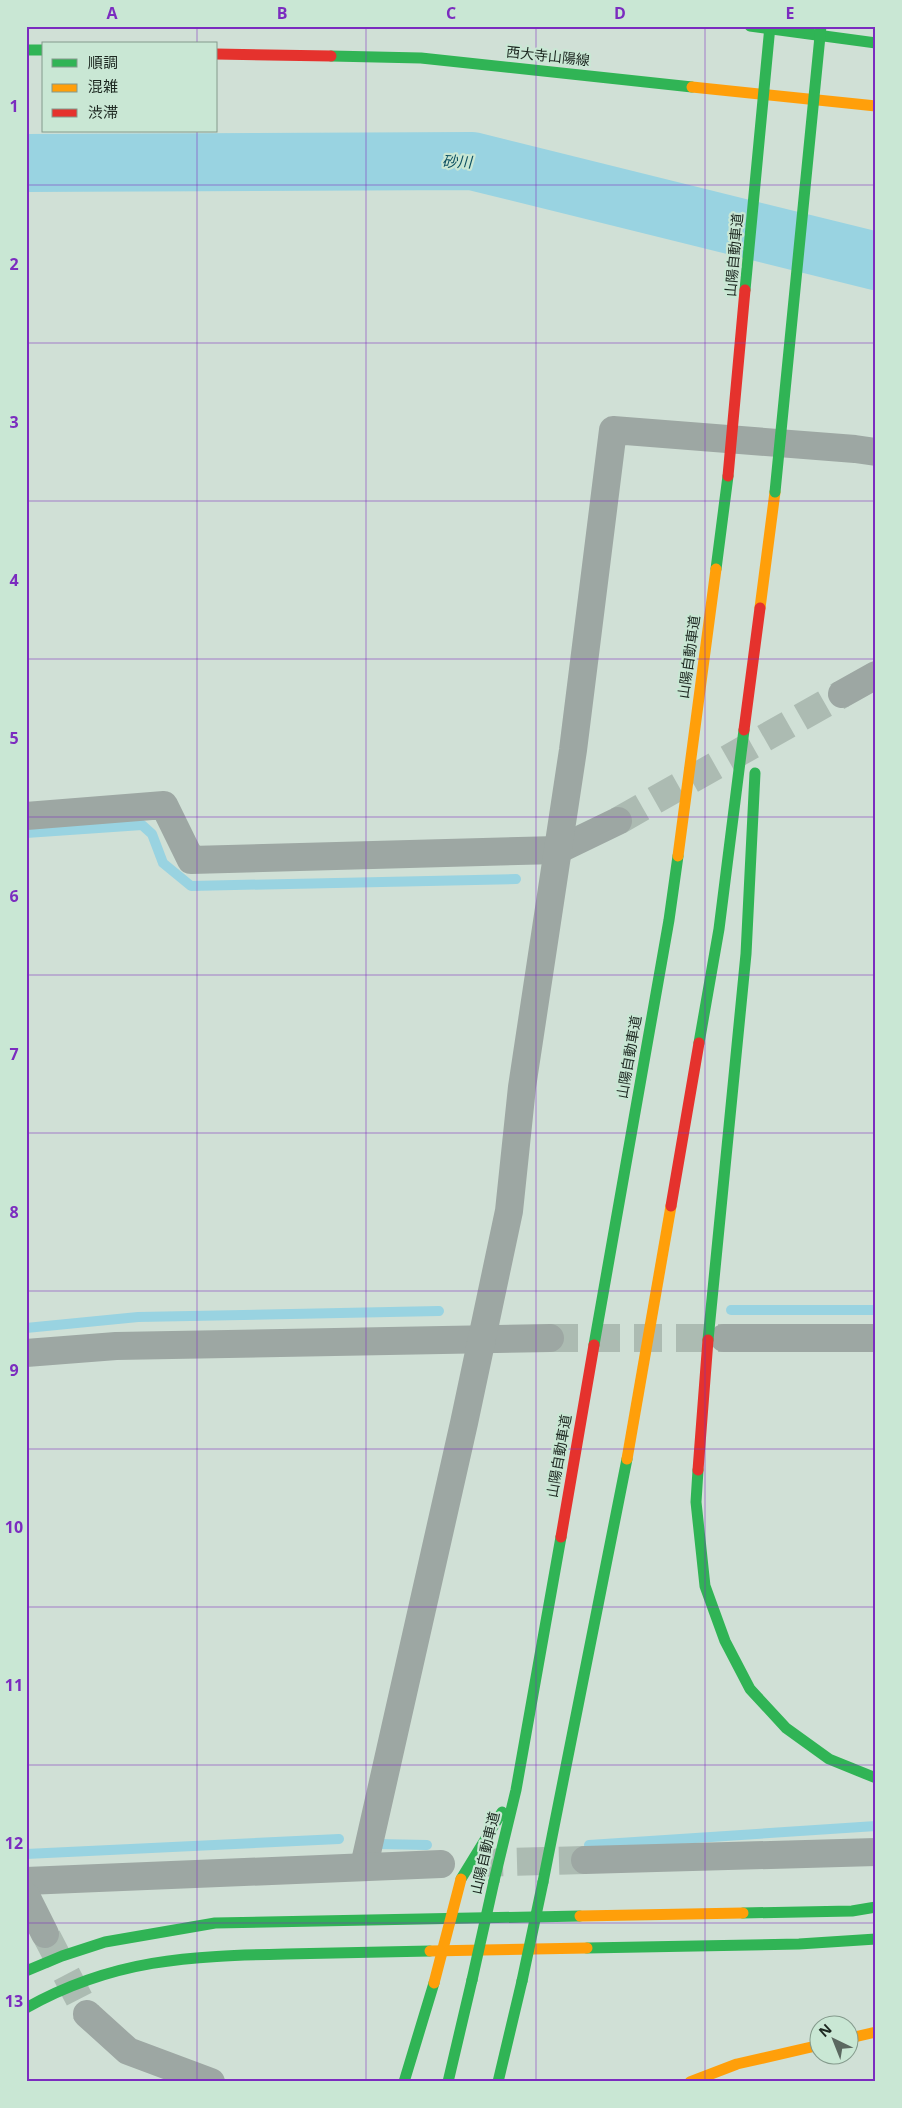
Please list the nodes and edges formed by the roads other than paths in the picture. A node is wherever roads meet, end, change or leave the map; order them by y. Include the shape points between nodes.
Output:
1 (750, 26) edge
2 (770, 26) edge
3 (821, 26) edge
4 (876, 43) edge
5 (26, 50) edge
6 (42, 50) edge
7 (218, 54) edge
8 (876, 106) edge
9 (876, 452) edge
10 (767, 554) junction
11 (876, 675) edge
12 (842, 694) tunnel mouth
13 (759, 710) dead end
14 (756, 759) dead end
15 (26, 816) edge
16 (618, 821) tunnel mouth
17 (558, 850) junction
18 (550, 1338) tunnel mouth
19 (724, 1338) tunnel mouth
20 (876, 1338) edge
21 (482, 1340) junction
22 (26, 1353) edge
23 (876, 1778) edge
24 (516, 1790) junction
25 (876, 1852) edge
26 (585, 1860) tunnel mouth
27 (364, 1866) junction
28 (451, 1872) junction
29 (26, 1881) edge
30 (26, 1896) edge
31 (876, 1907) edge
32 (45, 1934) tunnel mouth
33 (876, 1938) edge
34 (26, 1971) edge
35 (26, 2008) edge
36 (87, 2014) tunnel mouth
37 (876, 2032) edge
38 (860, 2036) edge
39 (810, 2047) edge
40 (211, 2082) edge
41 (404, 2082) edge
42 (448, 2082) edge
43 (498, 2082) edge
44 (690, 2082) edge

1 - 4 main road
2 - 24 main road, 山陽自動車道, bridge via 728,476 669,920
3 - 10 main road, bridge
5 - 6 main road
7 - 8 main road, 西大寺山陽線 via 421,58
9 - 17 street via 613,430
10 - 13 main road
10 - 43 main road, bridge via 717,939 629,1447 543,1882
11 - 12 street
14 - 23 main road via 746,954 705,1369 696,1502 705,1586 725,1641 750,1690 786,1728 829,1759
15 - 17 street via 164,805 191,860
16 - 17 street
17 - 21 street via 522,1087 509,1211
18 - 21 street
19 - 20 street
21 - 22 street via 116,1346
21 - 27 street
24 - 28 main road
24 - 42 main road, 山陽自動車道, bridge
25 - 26 street
27 - 28 street
27 - 29 street
28 - 41 main road, bridge via 434,1983
30 - 32 street
31 - 34 main road via 842,1911 215,1923 105,1942
33 - 35 main road via 800,1944 242,1955 158,1961 91,1976
36 - 40 street via 128,2051
37 - 38 main road
39 - 44 main road via 768,2056

